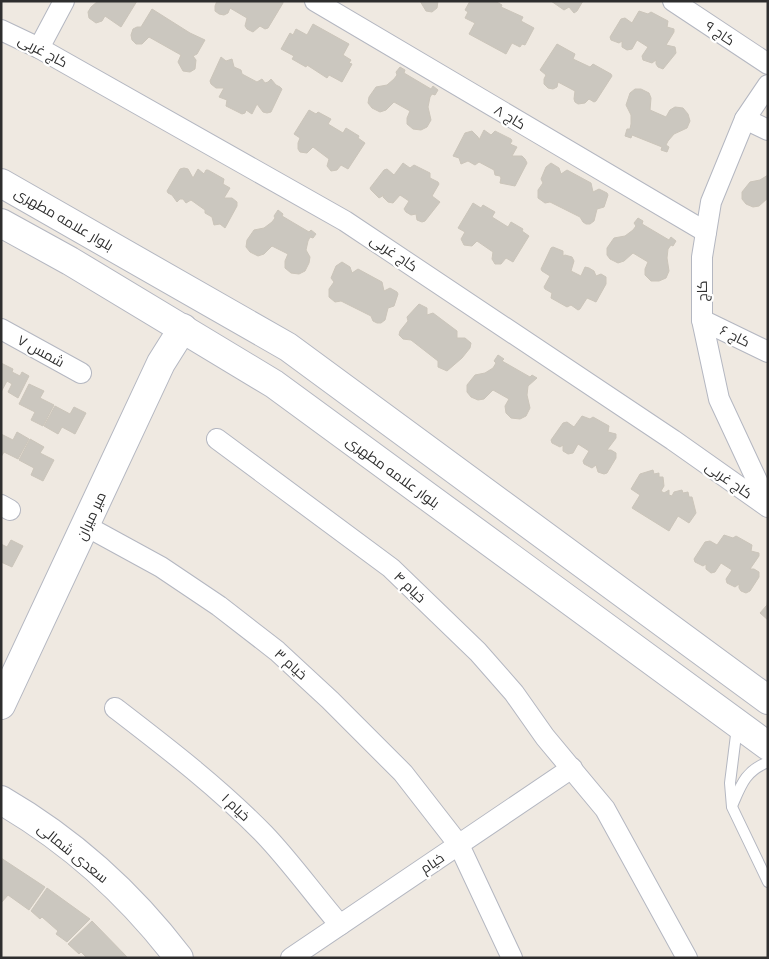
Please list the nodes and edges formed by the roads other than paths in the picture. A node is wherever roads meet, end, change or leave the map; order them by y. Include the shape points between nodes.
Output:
1 (64, 1) edge
2 (314, 1) edge
3 (673, 1) edge
4 (1, 30) edge
5 (39, 48) junction
6 (768, 64) edge
7 (768, 85) edge
8 (745, 120) junction
9 (768, 130) edge
10 (1, 183) edge
11 (1, 223) edge
12 (706, 232) junction
13 (702, 320) junction
14 (183, 328) junction
15 (1, 329) edge
16 (768, 352) edge
17 (81, 373) dead end
18 (217, 439) dead end
19 (768, 497) edge
20 (768, 507) edge
21 (86, 526) junction
22 (768, 700) edge
23 (1, 705) edge
24 (115, 708) dead end
25 (737, 723) junction
26 (768, 746) edge
27 (768, 762) edge
28 (572, 768) junction
29 (1, 800) edge
30 (732, 807) junction
31 (458, 845) junction
32 (768, 882) edge
33 (340, 925) junction
34 (179, 958) edge
35 (291, 958) edge
36 (512, 958) edge
37 (687, 958) edge

1 - 5 street
2 - 12 street, کاج ۸
3 - 6 street, کاج ۹
4 - 5 street, کاج غربی
5 - 20 street, کاج غربی via 346,221
7 - 8 street, کاج
8 - 9 street
8 - 12 street, کاج via 711,202
10 - 22 main road, بلوار علامه مطهری via 288,347
11 - 14 main road, بلوار علامه مطهری
12 - 13 street, کاج via 702,257
13 - 16 street, کاج ۶
13 - 19 street, کاج via 719,398 760,487
14 - 21 main road, میر میران via 161,363
14 - 25 main road, بلوار علامه مطهری via 274,384
15 - 17 street, شمس ۷
18 - 28 street, خیام ۴ via 391,568 478,652
21 - 23 main road, میر میران
21 - 31 street, خیام ۳ via 161,567 277,651 403,773
24 - 33 street, خیام ۱ via 230,800 266,836
25 - 26 main road, بلوار علامه مطهری
25 - 30 lane via 730,783
27 - 30 lane via 745,777
28 - 31 street, خیام
28 - 37 street, خیام ۴ via 605,809
29 - 34 main road, سعدی شمالی via 27,815 97,868
30 - 32 lane
31 - 33 street, خیام
31 - 36 street, خیام ۳
33 - 35 street, خیام

